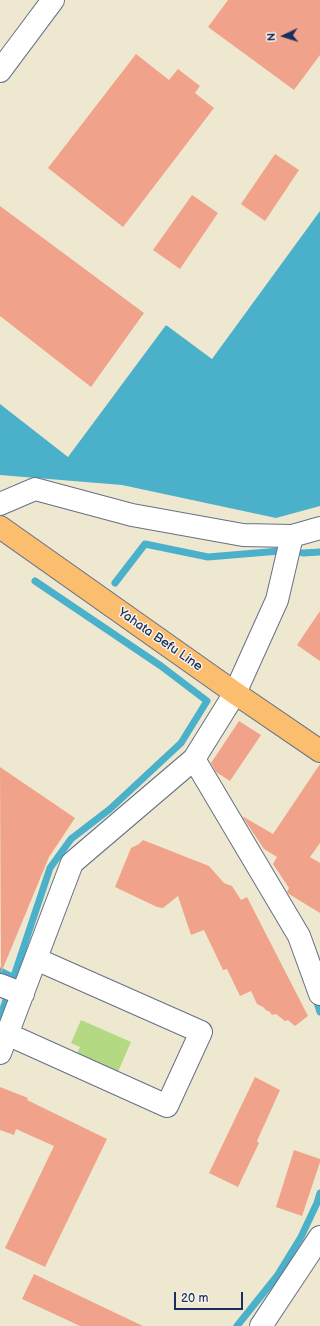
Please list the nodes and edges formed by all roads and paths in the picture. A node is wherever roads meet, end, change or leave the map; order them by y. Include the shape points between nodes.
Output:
1 (53, 0) edge
2 (0, 71) edge
3 (0, 504) edge
4 (0, 527) edge
5 (320, 528) edge
6 (292, 536) junction
7 (235, 693) junction
8 (320, 751) edge
9 (194, 759) junction
10 (36, 959) junction
11 (0, 985) edge
12 (23, 994) junction
13 (320, 994) edge
14 (4, 1044) edge
15 (320, 1237) edge
16 (261, 1326) edge

1 - 2 street
3 - 6 street via 35,489 132,514 243,535
4 - 7 main road, Yahata Befu Line
5 - 6 street
6 - 7 street via 278,600
7 - 8 main road, Yahata Befu Line
7 - 9 street
9 - 10 street via 72,862
9 - 13 street via 299,936
10 - 12 street
10 - 14 street via 201,1032 167,1106
11 - 12 street
12 - 14 street
15 - 16 street

